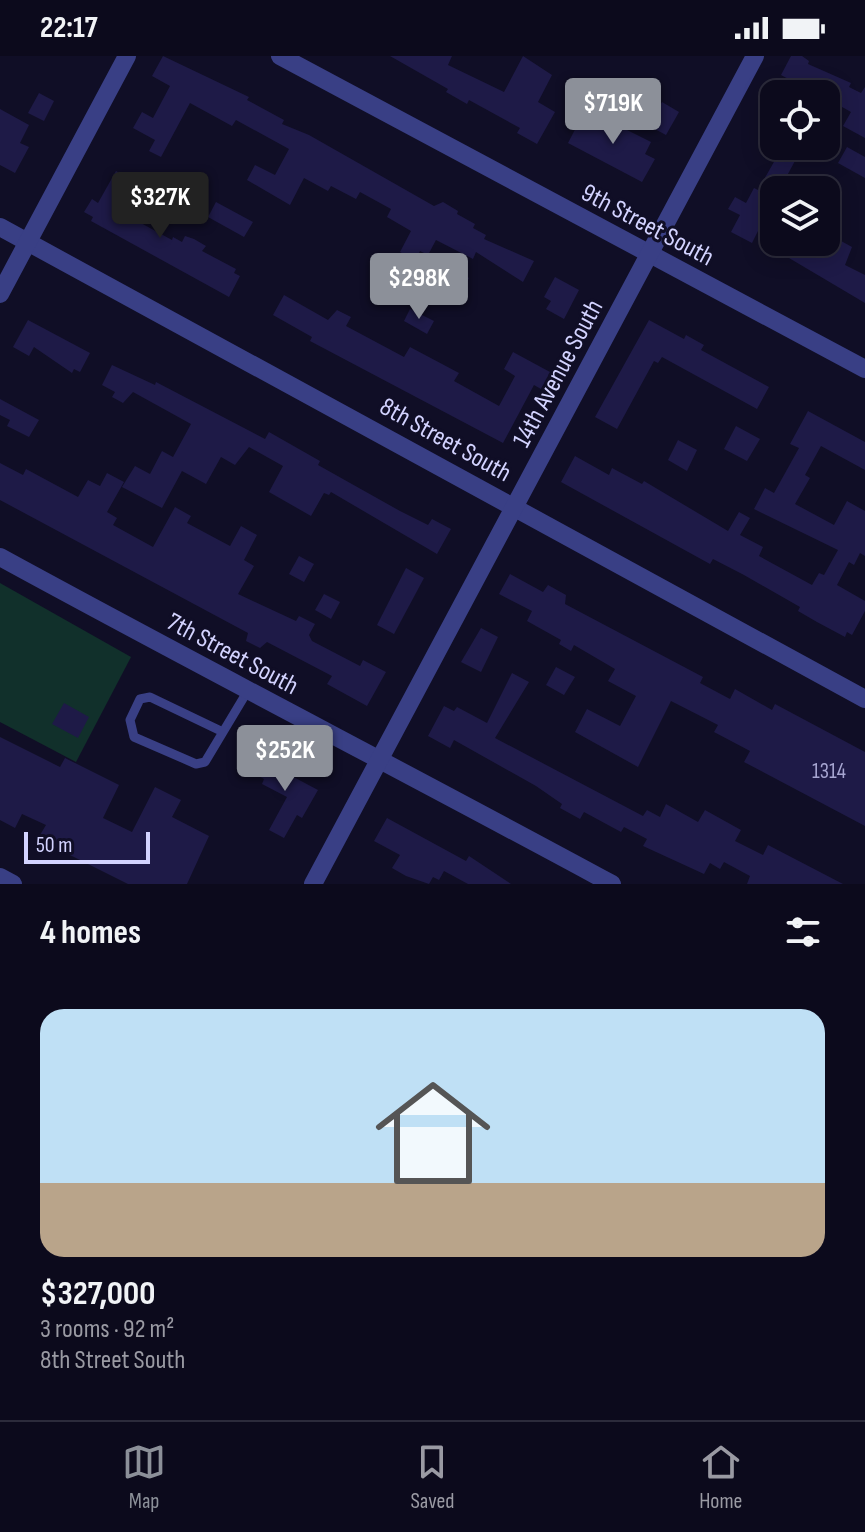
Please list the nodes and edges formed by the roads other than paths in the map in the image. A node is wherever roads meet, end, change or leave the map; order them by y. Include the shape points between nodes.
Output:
1 (127, 56) edge
2 (280, 56) edge
3 (755, 56) edge
4 (0, 227) edge
5 (28, 242) junction
6 (650, 254) junction
7 (0, 294) edge
8 (865, 369) edge
9 (515, 507) junction
10 (0, 557) edge
11 (247, 692) junction
12 (865, 699) edge
13 (223, 732) junction
14 (380, 759) junction
15 (0, 877) edge
16 (13, 884) edge
17 (313, 884) edge
18 (612, 884) edge

1 - 5 street
2 - 6 street, 9th Street South
3 - 6 street, 14th Avenue South
4 - 5 street, 8th Street South
5 - 7 street
5 - 9 street, 8th Street South
6 - 8 street, 9th Street South
6 - 9 street, 14th Avenue South
9 - 12 street, 8th Street South
9 - 14 street, 14th Avenue South
10 - 11 street, 7th Street South
11 - 13 lane
11 - 14 street, 7th Street South
13 - 13 lane via 205,762 188,763 134,737 130,720 140,699 150,697
14 - 17 street, 14th Avenue South
14 - 18 street, 7th Street South
15 - 16 street

